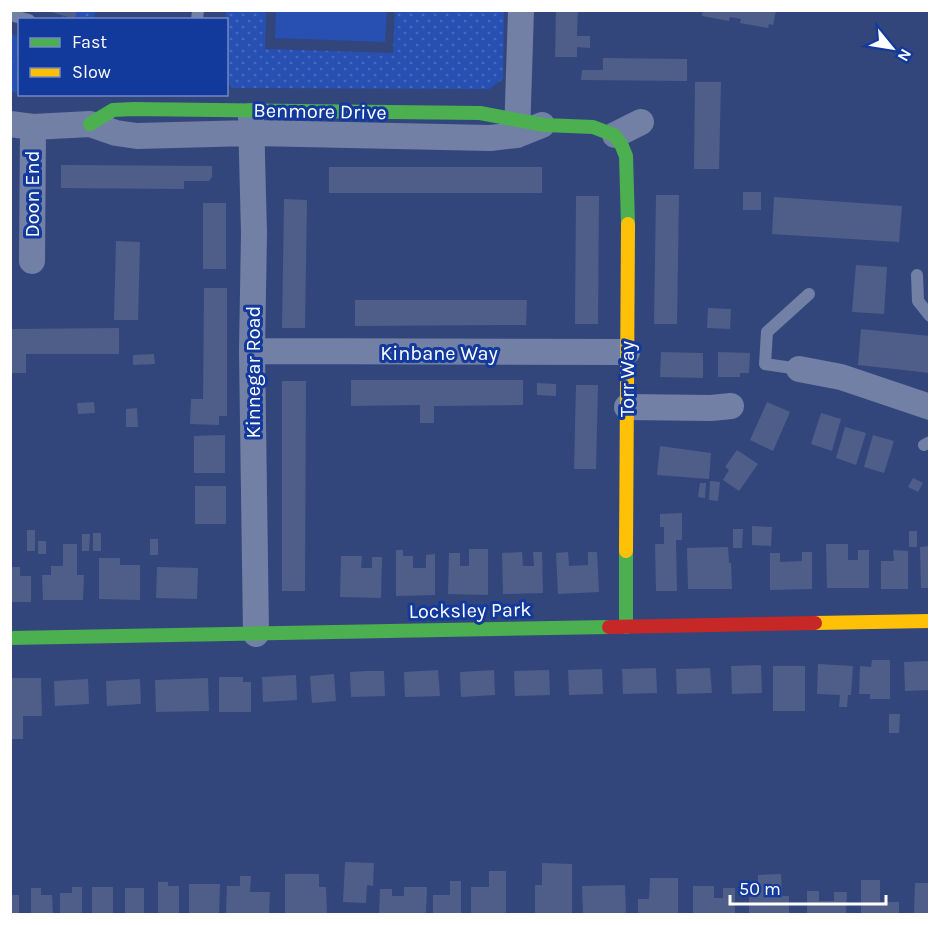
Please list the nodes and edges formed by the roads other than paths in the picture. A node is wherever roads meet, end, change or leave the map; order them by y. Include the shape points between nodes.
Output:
1 (521, 10) edge
2 (194, 101) edge
3 (251, 122) junction
4 (641, 122) dead end
5 (90, 124) junction
6 (22, 125) edge
7 (542, 125) joint
8 (517, 126) junction
9 (615, 135) junction
10 (32, 261) dead end
11 (917, 275) dead end
12 (808, 294) dead end
13 (930, 316) edge
14 (252, 351) junction
15 (627, 352) junction
16 (799, 369) joint
17 (627, 407) junction
18 (930, 407) edge
19 (717, 414) dead end
20 (930, 621) edge
21 (626, 627) junction
22 (256, 634) junction
23 (10, 638) edge

1 - 8 street
2 - 3 street, Benmore Drive
2 - 5 street, Benmore Drive via 113,110
3 - 5 street, Benmore Drive via 137,136
3 - 8 street, Benmore Drive via 490,138
3 - 14 street, Kinnegar Road
4 - 9 street
5 - 6 street, Benmore Drive
6 - 10 street, Doon End
7 - 8 street
7 - 9 street via 602,128
9 - 15 street, Torr Way via 626,154 628,179
11 - 13 lane via 918,301
12 - 16 lane via 767,332 765,363
14 - 15 street, Kinbane Way
14 - 22 street, Kinnegar Road
15 - 17 street, Torr Way
16 - 18 street via 841,377
17 - 19 street
17 - 21 street, Torr Way
20 - 21 street, Locksley Park
21 - 22 street, Locksley Park
22 - 23 street, Locksley Park

